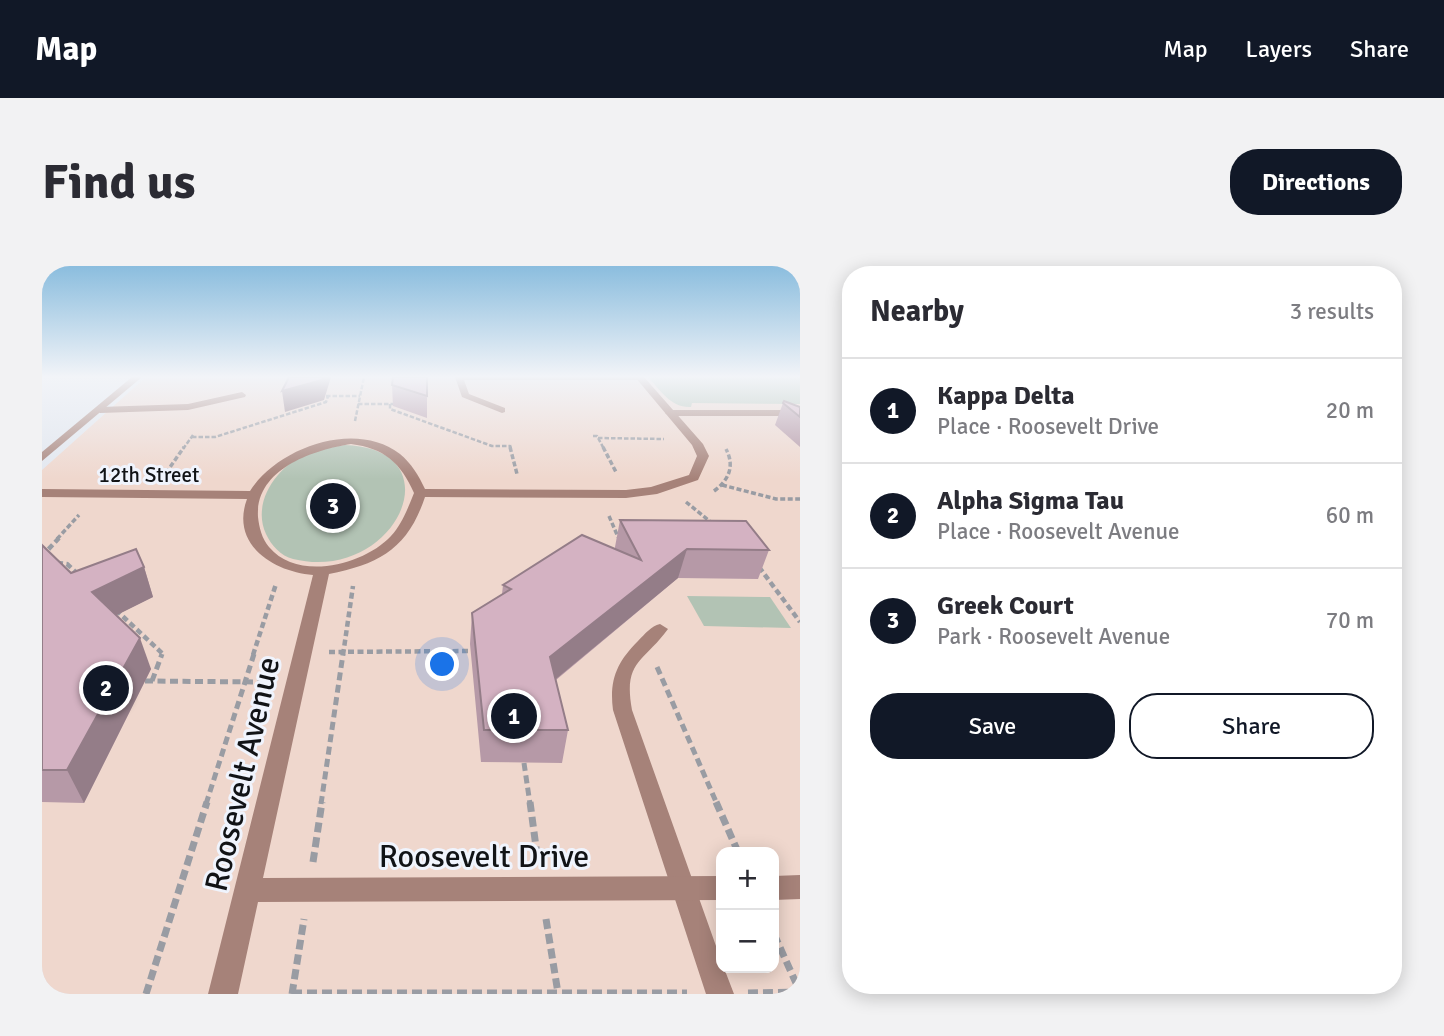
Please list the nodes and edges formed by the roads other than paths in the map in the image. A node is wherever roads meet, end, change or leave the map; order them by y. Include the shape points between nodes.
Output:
1 (99, 411) edge
2 (670, 413) joint
3 (800, 413) edge
4 (42, 458) edge
5 (42, 493) edge
6 (420, 493) junction
7 (255, 495) junction
8 (322, 569) junction
9 (653, 635) road end
10 (800, 887) edge
11 (681, 888) junction
12 (716, 888) edge
13 (779, 888) edge
14 (247, 890) junction
15 (720, 993) edge
16 (223, 994) edge

1 - 4 street
2 - 3 lane
2 - 6 street via 702,456 694,477 675,484 626,494
5 - 7 street, 12th Street
6 - 7 street via 413,475 395,455 372,443 351,441 332,442 283,462
6 - 8 street via 413,514 392,543 366,559
7 - 8 street via 250,513 266,554 284,564
8 - 14 street, Roosevelt Avenue
9 - 11 lane via 630,657 620,676 619,697
10 - 13 street
11 - 12 street, Roosevelt Drive
11 - 14 street, Roosevelt Drive
11 - 15 lane
14 - 16 street, Roosevelt Avenue

